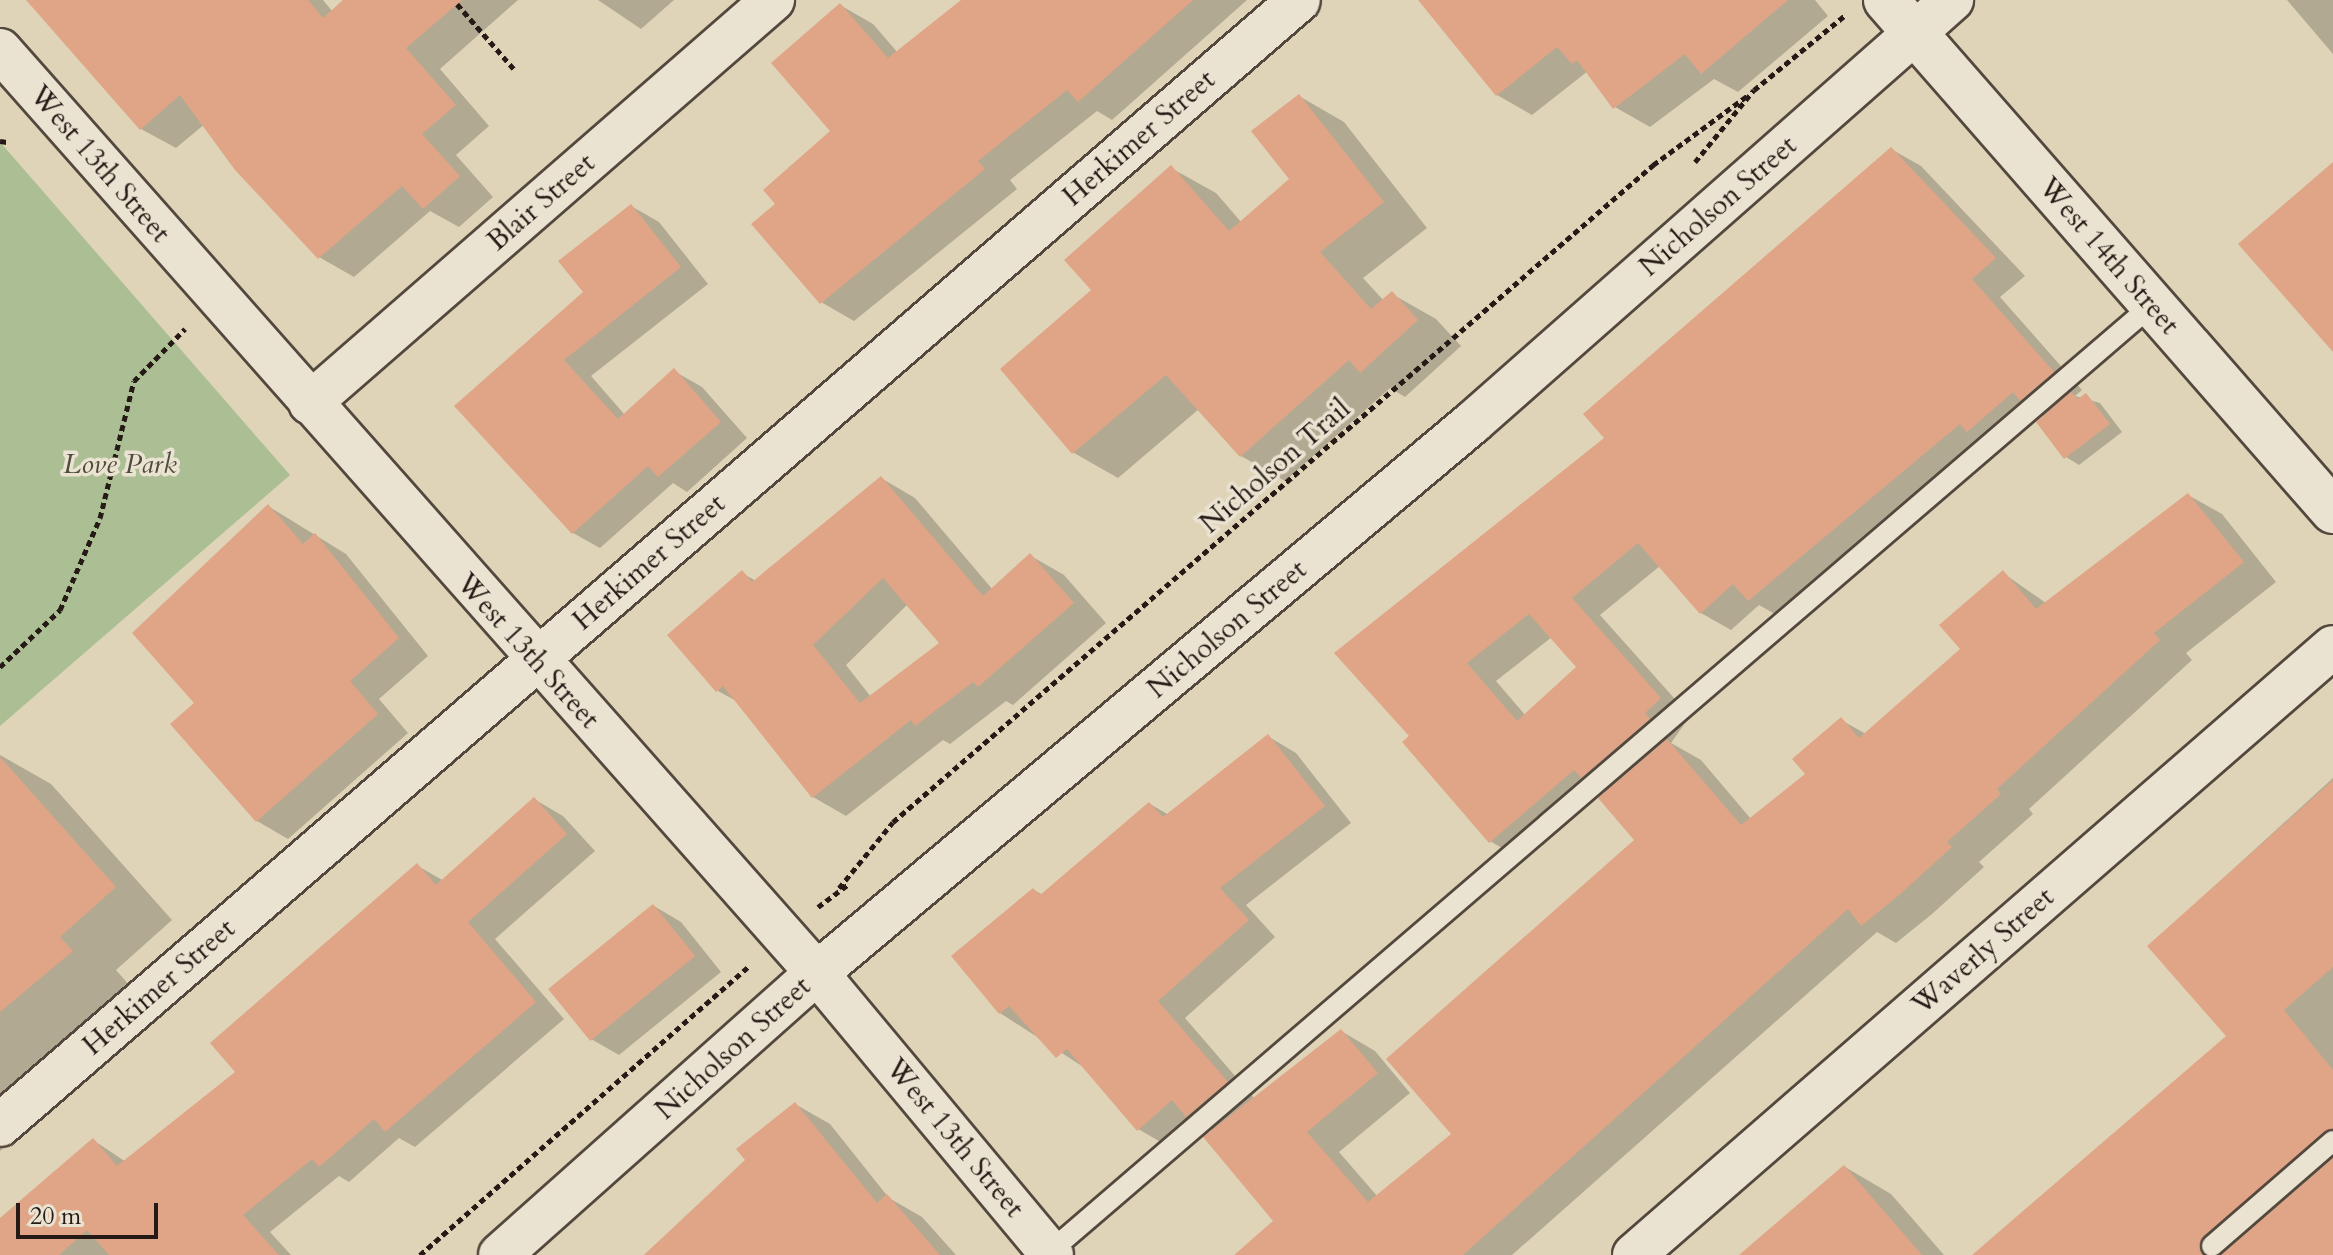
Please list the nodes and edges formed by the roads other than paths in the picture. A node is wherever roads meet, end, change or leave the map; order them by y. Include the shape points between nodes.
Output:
1 (773, 0) edge
2 (1299, 0) edge
3 (1886, 0) edge
4 (1952, 0) edge
5 (1913, 34) junction
6 (0, 50) edge
7 (2152, 305) junction
8 (310, 403) junction
9 (2333, 511) edge
10 (2333, 647) edge
11 (535, 660) junction
12 (817, 973) junction
13 (0, 1125) edge
14 (2333, 1141) edge
15 (2212, 1246) dead end
16 (1049, 1254) edge
17 (500, 1255) edge
18 (1634, 1255) edge

1 - 8 street, Blair Street
2 - 11 street, Herkimer Street
3 - 5 street, West 14th Street
4 - 5 street, Nicholson Street
5 - 7 street, West 14th Street
5 - 12 street, Nicholson Street via 1472,423
6 - 8 street, West 13th Street
7 - 9 street, West 14th Street
7 - 16 lane
8 - 11 street, West 13th Street
10 - 18 street, Waverly Street
11 - 12 street, West 13th Street
11 - 13 street, Herkimer Street
12 - 16 street, West 13th Street
12 - 17 street, Nicholson Street
14 - 15 lane

